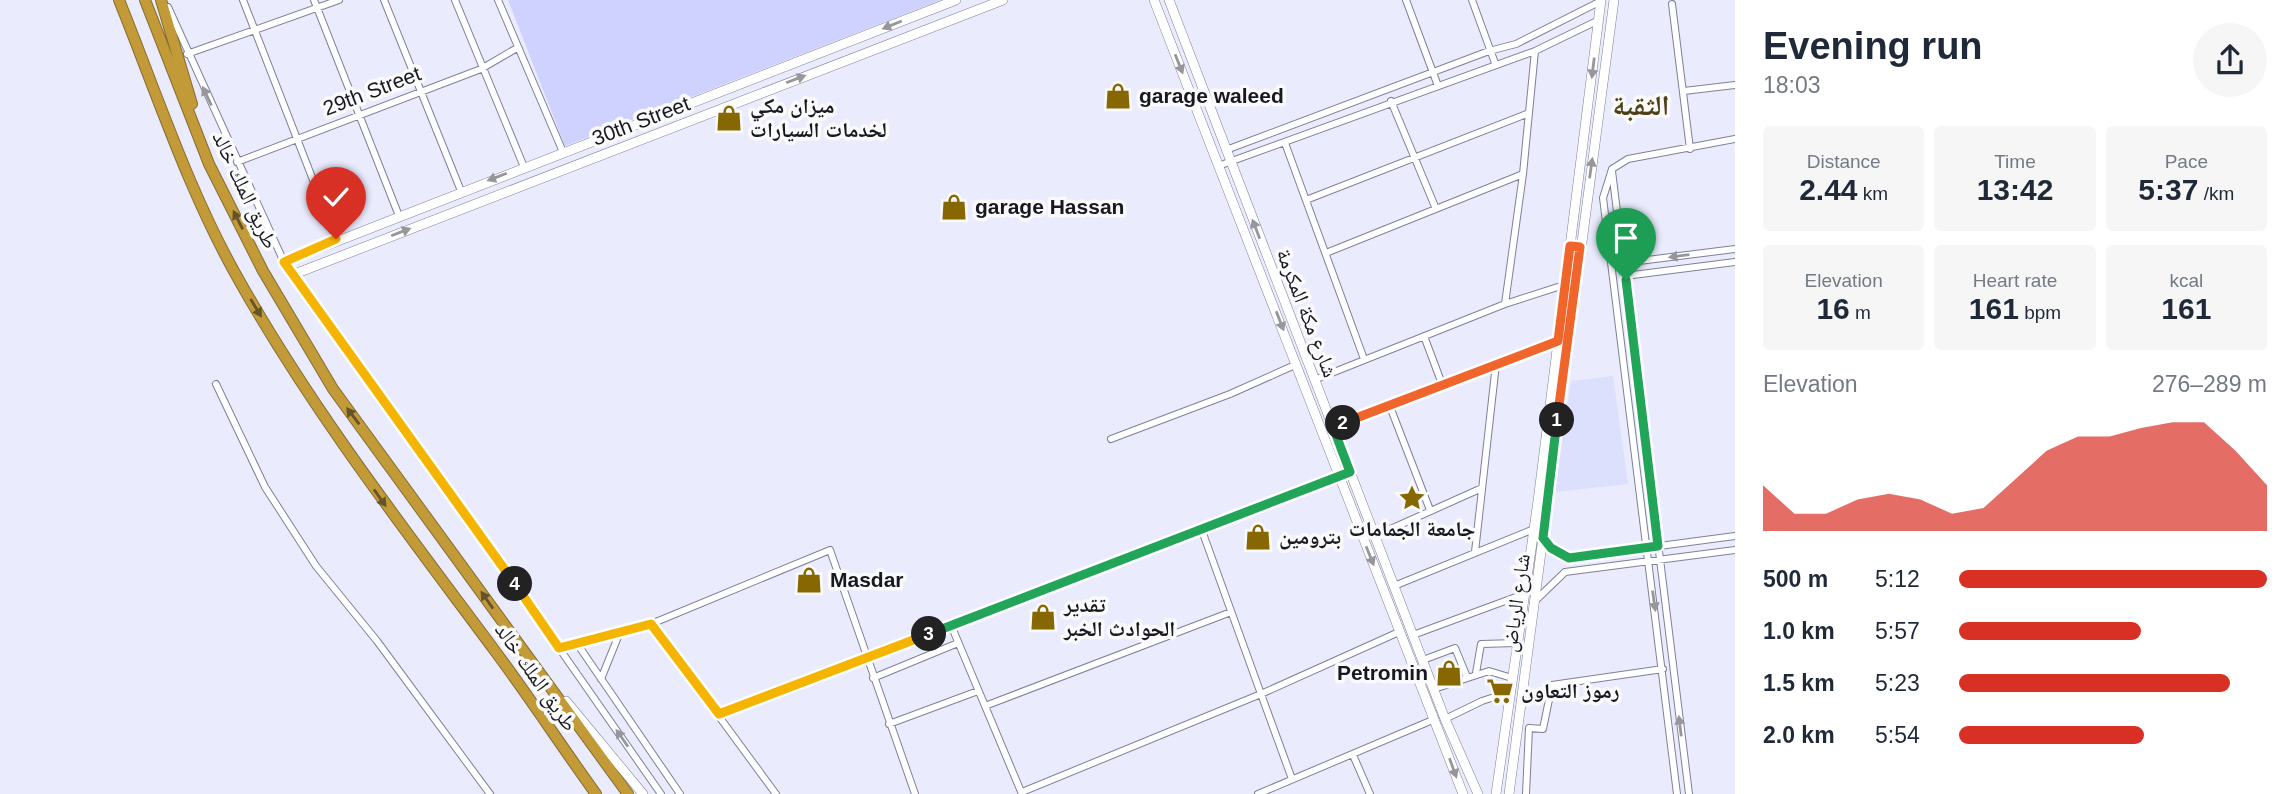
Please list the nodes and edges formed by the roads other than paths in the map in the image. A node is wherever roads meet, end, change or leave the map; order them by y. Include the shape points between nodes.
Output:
1 (119, 0) edge
2 (145, 0) edge
3 (163, 0) edge
4 (243, 0) edge
5 (314, 0) edge
6 (339, 0) edge
7 (384, 0) edge
8 (455, 0) edge
9 (498, 0) edge
10 (956, 0) edge
11 (1003, 0) edge
12 (1154, 0) edge
13 (1169, 0) edge
14 (1406, 0) edge
15 (1472, 0) edge
16 (1614, 0) edge
17 (1601, 1) edge
18 (1672, 4) dead end
19 (317, 9) junction
20 (1599, 20) junction
21 (256, 32) junction
22 (517, 48) junction
23 (1489, 51) junction
24 (1535, 51) junction
25 (187, 54) junction
26 (1495, 64) junction
27 (481, 69) junction
28 (1434, 73) junction
29 (1735, 85) edge
30 (1438, 86) junction
31 (420, 91) junction
32 (1684, 91) junction
33 (1391, 101) junction
34 (1528, 113) junction
35 (358, 115) junction
36 (297, 138) junction
37 (1735, 139) edge
38 (1285, 143) junction
39 (1690, 149) junction
40 (1226, 150) junction
41 (563, 152) junction
42 (1414, 158) junction
43 (237, 162) junction
44 (1231, 163) junction
45 (209, 164) junction
46 (1221, 165) junction
47 (524, 167) junction
48 (1612, 169) junction
49 (1523, 174) junction
50 (461, 191) junction
51 (1306, 200) junction
52 (1436, 209) junction
53 (400, 216) junction
54 (336, 239) junction
55 (1570, 246) junction
56 (1580, 247) junction
57 (1735, 249) edge
58 (1326, 253) junction
59 (284, 262) junction
60 (1735, 262) edge
61 (1623, 263) junction
62 (292, 275) junction
63 (1625, 276) junction
64 (1564, 285) junction
65 (1506, 304) junction
66 (1424, 336) junction
67 (1558, 341) junction
68 (1364, 359) junction
69 (1496, 364) junction
70 (1295, 365) junction
71 (1314, 380) junction
72 (216, 384) dead end
73 (1442, 384) junction
74 (1389, 404) junction
75 (1333, 427) junction
76 (1111, 439) dead end
77 (1350, 472) junction
78 (1339, 477) junction
79 (1482, 488) junction
80 (1430, 510) junction
81 (1534, 529) junction
82 (1202, 530) junction
83 (1375, 536) junction
84 (1735, 536) edge
85 (1543, 538) junction
86 (1658, 546) junction
87 (1647, 548) junction
88 (1735, 550) edge
89 (1475, 552) junction
90 (1569, 558) junction
91 (1659, 560) junction
92 (1648, 561) junction
93 (1570, 571) junction
94 (1381, 585) junction
95 (1396, 589) junction
96 (1524, 594) junction
97 (1533, 604) junction
98 (1231, 612) junction
99 (651, 624) junction
100 (951, 625) junction
101 (620, 632) junction
102 (1399, 632) junction
103 (1413, 635) junction
104 (958, 643) junction
105 (1518, 643) junction
106 (578, 645) junction
107 (519, 646) junction
108 (559, 648) junction
109 (866, 659) junction
110 (1423, 660) junction
111 (1663, 669) junction
112 (1476, 673) junction
113 (1467, 677) junction
114 (873, 678) junction
115 (1512, 678) junction
116 (601, 679) junction
117 (1434, 689) junction
118 (978, 691) junction
119 (1510, 692) junction
120 (1261, 694) junction
121 (985, 706) junction
122 (719, 714) junction
123 (1441, 719) junction
124 (889, 724) junction
125 (1504, 739) junction
126 (1514, 744) junction
127 (1353, 755) junction
128 (1292, 779) junction
129 (1022, 793) edge
130 (490, 794) edge
131 (596, 794) edge
132 (628, 794) edge
133 (643, 794) edge
134 (661, 794) edge
135 (680, 794) edge
136 (776, 794) edge
137 (915, 794) edge
138 (1258, 794) edge
139 (1370, 794) edge
140 (1463, 794) edge
141 (1478, 794) edge
142 (1496, 794) edge
143 (1509, 794) edge
144 (1526, 794) edge
145 (1677, 794) edge
146 (1689, 794) edge

1 -> 131 highway, طريق الملك خالد via 200,204 239,281 314,402 399,525
2 - 45 highway, طريق الملك خالد
3 - 25 street
3 - 45 highway
4 - 21 street
5 - 19 street
6 - 19 street
7 - 31 street
8 - 27 street
9 - 22 street
10 -> 41 main road, 30th Street
62 -> 11 main road, 30th Street
12 -> 46 main road, شارع مكة المكرمة
13 - 40 main road, شارع مكة المكرمة
14 - 28 street
15 - 23 street
56 -> 16 main road, شارع الرياض
17 - 20 main road, شارع الرياض
17 - 23 street via 1516,44
18 - 32 street
19 - 21 street
19 - 35 street
20 - 24 street
20 -> 55 main road, شارع الرياض
21 - 25 street
21 - 36 street
22 - 27 street, 29th Street
22 - 41 street
23 - 26 street
23 - 28 street
24 - 26 street
24 - 34 street
43 -> 25 street
26 - 30 street
27 - 31 street, 29th Street
27 - 47 street
28 - 30 street
28 - 40 street
29 - 32 street
30 - 33 street
31 - 35 street, 29th Street
31 - 50 street
32 - 39 street
33 - 38 street
33 - 42 street
34 - 42 street
34 - 49 street
35 - 36 street, 29th Street
35 - 53 street
36 - 43 street, 29th Street
36 - 54 street
37 - 39 street
38 - 44 street
38 - 51 street
39 - 48 street via 1628,159
40 - 44 main road, شارع مكة المكرمة
41 - 47 main road, 30th Street
42 - 51 street
42 - 52 street
43 - 59 street
44 - 46 street
71 -> 44 main road, شارع مكة المكرمة
107 -> 45 highway, طريق الملك خالد via 333,389 263,271
46 -> 70 main road, شارع مكة المكرمة
47 -> 50 main road, 30th Street
48 - 61 street
48 - 87 street via 1603,198
49 - 52 street
49 - 65 street
50 - 53 main road, 30th Street
51 - 58 street
52 - 58 street
53 - 54 main road, 30th Street
54 - 59 main road, 30th Street
55 - 56 main road
55 - 64 main road, شارع الرياض
56 - 85 main road, شارع الرياض
57 -> 61 street
58 - 68 street
59 - 62 street
60 - 63 street
61 - 63 street
62 - 108 street
63 - 86 street
64 - 65 street
64 - 67 main road, شارع الرياض
65 - 66 street
66 - 68 street
66 - 73 street
67 - 69 street
67 - 81 main road, شارع الرياض
68 - 71 street
69 - 73 street
69 - 79 street
70 - 76 street
70 - 78 main road, شارع مكة المكرمة
71 - 75 main road, شارع مكة المكرمة
72 - 130 street via 265,487 316,566
73 - 74 street
74 - 75 street
74 - 80 street
75 - 77 main road, شارع مكة المكرمة
77 - 78 street
77 - 83 main road, شارع مكة المكرمة
78 - 82 street
78 -> 94 main road, شارع مكة المكرمة
79 - 80 street
79 - 89 street
80 - 83 street
81 - 89 street
81 - 96 main road, شارع الرياض
82 - 98 street
82 - 100 street
83 - 95 main road, شارع مكة المكرمة
84 - 86 street
85 - 90 street
85 - 97 main road, شارع الرياض
86 - 87 street
86 - 91 street
87 - 90 street
87 - 92 street
88 - 91 street
89 - 95 street
90 - 93 street
91 - 92 street
146 -> 91 street
92 - 93 street
92 -> 111 street
93 - 97 street
94 - 95 main road via 1392,594
94 - 102 main road, شارع مكة المكرمة
95 - 103 main road, شارع مكة المكرمة
96 - 103 street
96 - 105 main road, شارع الرياض
97 - 126 main road, شارع الرياض
98 - 120 street
98 - 121 street
99 - 101 street
99 - 109 street via 830,550
99 - 122 street
100 - 104 street
100 - 109 street
101 - 106 street
101 - 116 street
102 - 120 street
102 - 123 main road, شارع مكة المكرمة
103 - 110 main road, شارع مكة المكرمة
104 - 114 street
104 - 118 street
105 - 112 street via 1481,645
105 - 115 main road, شارع الرياض
106 - 108 street
106 - 116 street
107 - 132 highway, طريق الملك خالد
107 - 133 main road
134 -> 108 street
109 - 114 street
109 - 122 street
110 - 113 street via 1455,648
110 - 117 main road, شارع مكة المكرمة
111 - 144 street via 1552,685 1543,729 1529,728
111 - 145 street
112 - 113 street
112 - 115 street via 1489,671
113 - 117 street
114 - 124 street
115 - 119 main road, شارع الرياض
116 - 135 street
117 - 123 main road, شارع مكة المكرمة
118 - 121 street
118 - 124 street
119 - 123 street
119 - 125 main road, شارع الرياض
120 - 128 street
120 - 129 street
121 - 129 street
122 - 136 street
123 - 127 street
123 -> 140 main road, شارع مكة المكرمة
123 - 141 main road, شارع مكة المكرمة
124 - 137 street
125 - 126 main road
125 - 142 main road, شارع الرياض
126 - 143 main road, شارع الرياض
127 - 128 street
127 - 139 street
128 - 138 street

